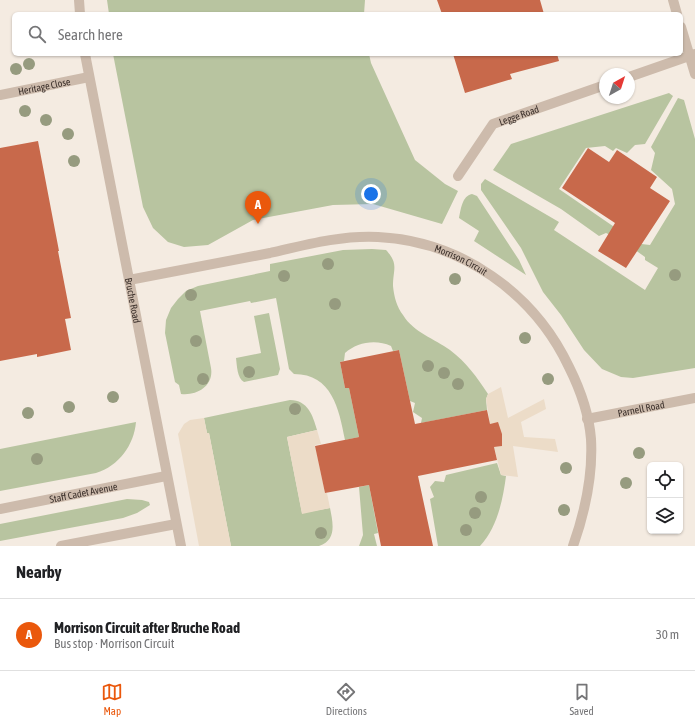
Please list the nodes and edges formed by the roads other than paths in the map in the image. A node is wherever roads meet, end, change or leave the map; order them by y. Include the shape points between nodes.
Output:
1 (79, 0) edge
2 (673, 0) edge
3 (80, 12) edge
4 (676, 12) edge
5 (683, 32) edge
6 (692, 55) edge
7 (85, 56) edge
8 (695, 74) edge
9 (635, 75) edge
10 (89, 77) junction
11 (599, 88) edge
12 (0, 95) edge
13 (458, 176) dead end
14 (129, 280) junction
15 (695, 398) edge
16 (587, 419) junction
17 (166, 476) junction
18 (0, 509) edge
19 (176, 524) junction
20 (61, 546) edge
21 (181, 546) edge
22 (573, 546) edge

1 - 3 street
2 - 4 street
5 - 6 street
6 - 8 street
6 - 9 street
7 - 10 street, Bruche Road
10 - 12 street, Heritage Close
10 - 14 street, Bruche Road
11 - 13 street, Legge Road via 493,124
14 - 16 street, Morrison Circuit via 349,238 395,238 432,246 478,267 504,285 532,310 567,362 577,384
14 - 17 street, Bruche Road
15 - 16 street, Parnell Road
16 - 22 street, Morrison Circuit via 590,437 590,474 584,509
17 - 18 street, Staff Cadet Avenue
17 - 19 street, Bruche Road
19 - 20 street
19 - 21 street, Bruche Road

